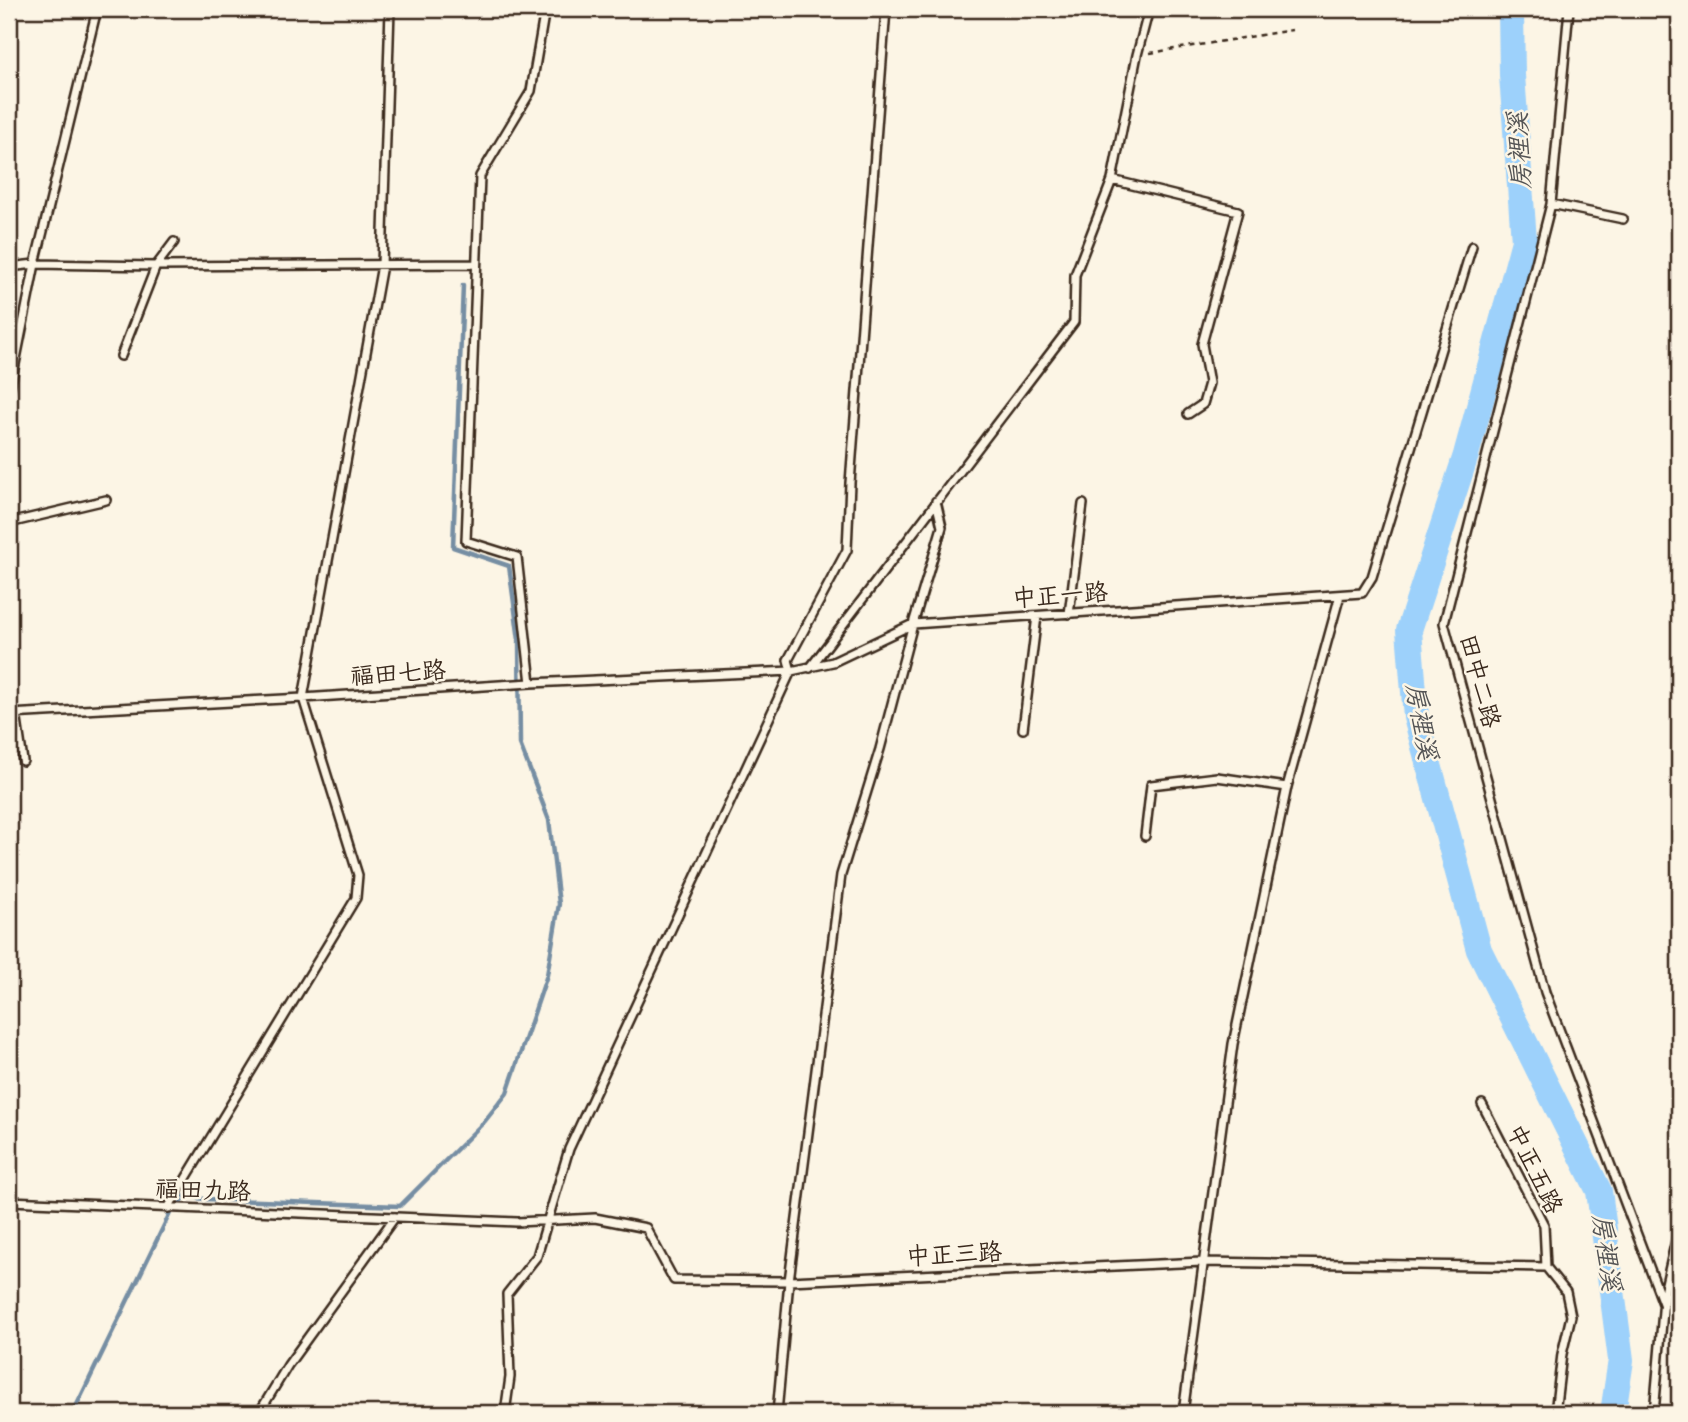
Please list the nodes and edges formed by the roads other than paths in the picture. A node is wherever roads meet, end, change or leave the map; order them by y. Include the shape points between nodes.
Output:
1 (97, 9) edge
2 (390, 9) edge
3 (545, 9) edge
4 (886, 9) edge
5 (1149, 9) edge
6 (1570, 9) edge
7 (1112, 180) junction
8 (1550, 204) junction
9 (1623, 219) dead end
10 (174, 242) dead end
11 (1472, 246) dead end
12 (35, 264) junction
13 (476, 264) junction
14 (382, 265) junction
15 (156, 266) junction
16 (9, 267) edge
17 (121, 356) dead end
18 (9, 394) edge
19 (1188, 414) dead end
20 (106, 500) dead end
21 (936, 501) junction
22 (1083, 503) dead end
23 (9, 523) edge
24 (1340, 596) junction
25 (1069, 614) junction
26 (1037, 616) junction
27 (913, 625) junction
28 (810, 668) junction
29 (791, 671) junction
30 (531, 683) junction
31 (303, 698) junction
32 (12, 714) edge
33 (1024, 729) dead end
34 (23, 761) dead end
35 (1287, 787) junction
36 (1145, 836) dead end
37 (1482, 1104) dead end
38 (9, 1201) edge
39 (168, 1208) junction
40 (395, 1217) junction
41 (546, 1222) junction
42 (1679, 1227) edge
43 (1202, 1262) junction
44 (1546, 1267) junction
45 (789, 1281) junction
46 (1664, 1306) junction
47 (259, 1413) edge
48 (505, 1413) edge
49 (776, 1413) edge
50 (1183, 1413) edge
51 (1555, 1413) edge
52 (1654, 1413) edge

1 - 12 lane
2 - 14 lane
3 - 13 lane via 531,91 481,176
4 - 29 lane via 848,550 788,660
5 - 7 lane
6 - 8 lane, 田中二路
7 - 19 lane via 1238,211 1202,344 1209,383 1203,404
7 - 21 lane via 1075,275 1074,322
8 - 9 lane
8 - 46 lane, 田中二路 via 1444,623 1545,992
10 - 15 lane
11 - 24 lane via 1372,577 1362,593
12 - 15 lane
12 - 16 lane
12 - 18 lane
13 - 14 lane
13 - 30 lane via 466,541 517,557
14 - 15 lane
14 - 31 lane
15 - 17 lane
20 - 23 lane
21 - 27 lane via 942,527
21 - 28 lane
22 - 25 lane
24 - 25 lane, 中正一路
24 - 35 lane
25 - 26 lane, 中正一路
26 - 27 lane, 中正一路
26 - 33 lane
27 - 28 lane, 中正一路
27 - 45 lane via 841,875
28 - 29 lane, 中正一路
29 - 30 lane, 福田七路
29 - 41 lane via 569,1149
30 - 31 lane, 福田七路
31 - 32 lane, 福田七路
31 - 39 lane via 358,875 356,898
32 - 34 lane
35 - 36 lane via 1217,777 1151,785
35 - 43 lane via 1233,1044
37 - 44 lane, 中正五路 via 1544,1224
38 - 39 lane, 福田九路
39 - 40 lane, 福田九路
40 - 41 lane, 中正三路
40 - 47 lane via 288,1365
41 - 45 lane, 中正三路 via 595,1218 646,1228 674,1280
41 - 48 lane via 537,1256 507,1294 510,1377
42 - 46 lane
43 - 44 lane, 中正三路
43 - 45 lane, 中正三路
43 - 50 lane
44 - 51 lane via 1566,1292 1571,1315
45 - 49 lane
46 - 52 lane

